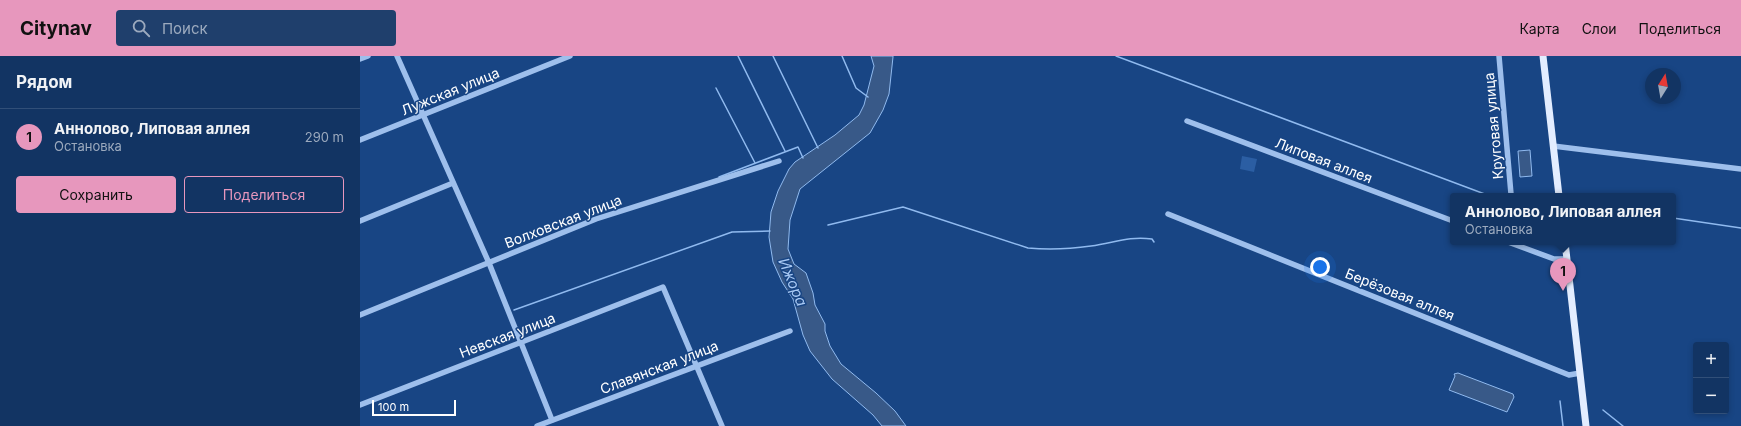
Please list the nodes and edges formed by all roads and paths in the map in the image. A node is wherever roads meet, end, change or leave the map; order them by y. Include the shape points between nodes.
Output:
1 (368, 56) edge
2 (397, 56) edge
3 (570, 56) edge
4 (1499, 56) edge
5 (1543, 56) edge
6 (360, 59) edge
7 (424, 114) junction
8 (1187, 122) dead end
9 (360, 140) edge
10 (1553, 146) junction
11 (779, 161) dead end
12 (1741, 169) edge
13 (453, 183) junction
14 (1511, 193) edge
15 (1559, 193) edge
16 (1168, 214) dead end
17 (1450, 220) edge
18 (360, 221) edge
19 (1517, 245) edge
20 (1565, 245) edge
21 (1567, 259) junction
22 (489, 263) junction
23 (360, 315) edge
24 (790, 331) dead end
25 (521, 342) junction
26 (696, 366) junction
27 (1580, 373) junction
28 (360, 405) edge
29 (552, 420) junction
30 (537, 426) edge
31 (722, 426) edge
32 (1586, 426) edge

1 - 6 street
2 - 7 street
3 - 7 street, Лужская улица
4 - 14 street, Круговая улица
5 - 10 main road
7 - 9 street, Лужская улица
7 - 13 street
8 - 17 street, Липовая аллея
10 - 12 street
10 - 15 main road
11 - 22 street, Волховская улица via 596,219
13 - 18 street
13 - 22 street
16 - 27 street, Берёзовая аллея via 1569,375
19 - 21 street via 1554,258
20 - 21 main road
21 - 27 main road
22 - 23 street, Волховская улица
22 - 25 street
24 - 26 street, Славянская улица
25 - 26 street, Невская улица via 663,287
25 - 28 street, Невская улица
25 - 29 street
26 - 29 street, Славянская улица
26 - 31 street
27 - 32 main road
29 - 30 street, Славянская улица

